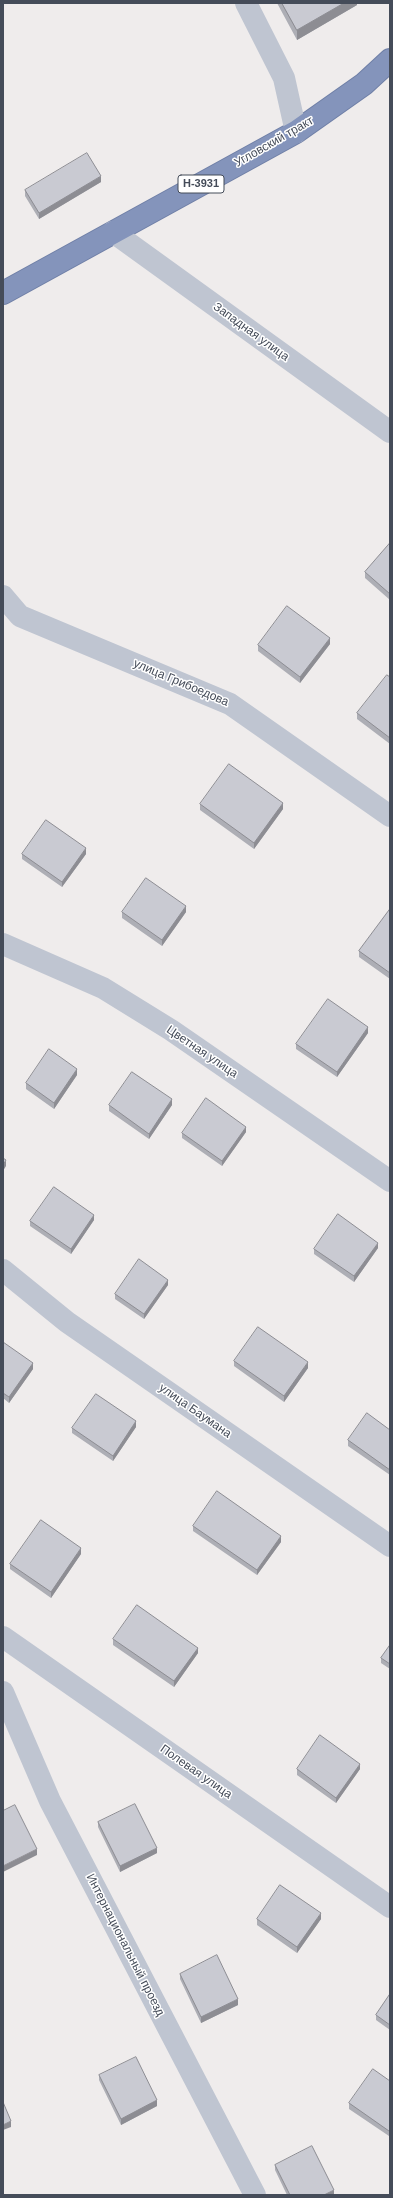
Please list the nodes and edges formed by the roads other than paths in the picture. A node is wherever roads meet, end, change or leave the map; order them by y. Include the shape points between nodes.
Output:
1 (246, 3) edge
2 (390, 60) edge
3 (296, 132) junction
4 (113, 232) junction
5 (3, 293) edge
6 (390, 432) edge
7 (3, 596) edge
8 (390, 816) edge
9 (3, 944) edge
10 (390, 1181) edge
11 (3, 1270) edge
12 (390, 1546) edge
13 (3, 1637) edge
14 (3, 1692) edge
15 (390, 1907) edge
16 (255, 2195) edge

1 - 3 street via 284,78
2 - 3 highway, Угловский тракт / Н-3931 via 364,84
3 - 4 highway, Угловский тракт / Н-3931
4 - 5 highway, Угловский тракт / Н-3931
4 - 6 street, Западная улица
7 - 8 street, улица Грибоедова via 20,616 230,704
9 - 10 street, Цветная улица via 109,992 171,1030
11 - 12 street, улица Баумана via 67,1322
13 - 15 street, Полевая улица
14 - 16 street, Интернациональный проезд via 50,1801

